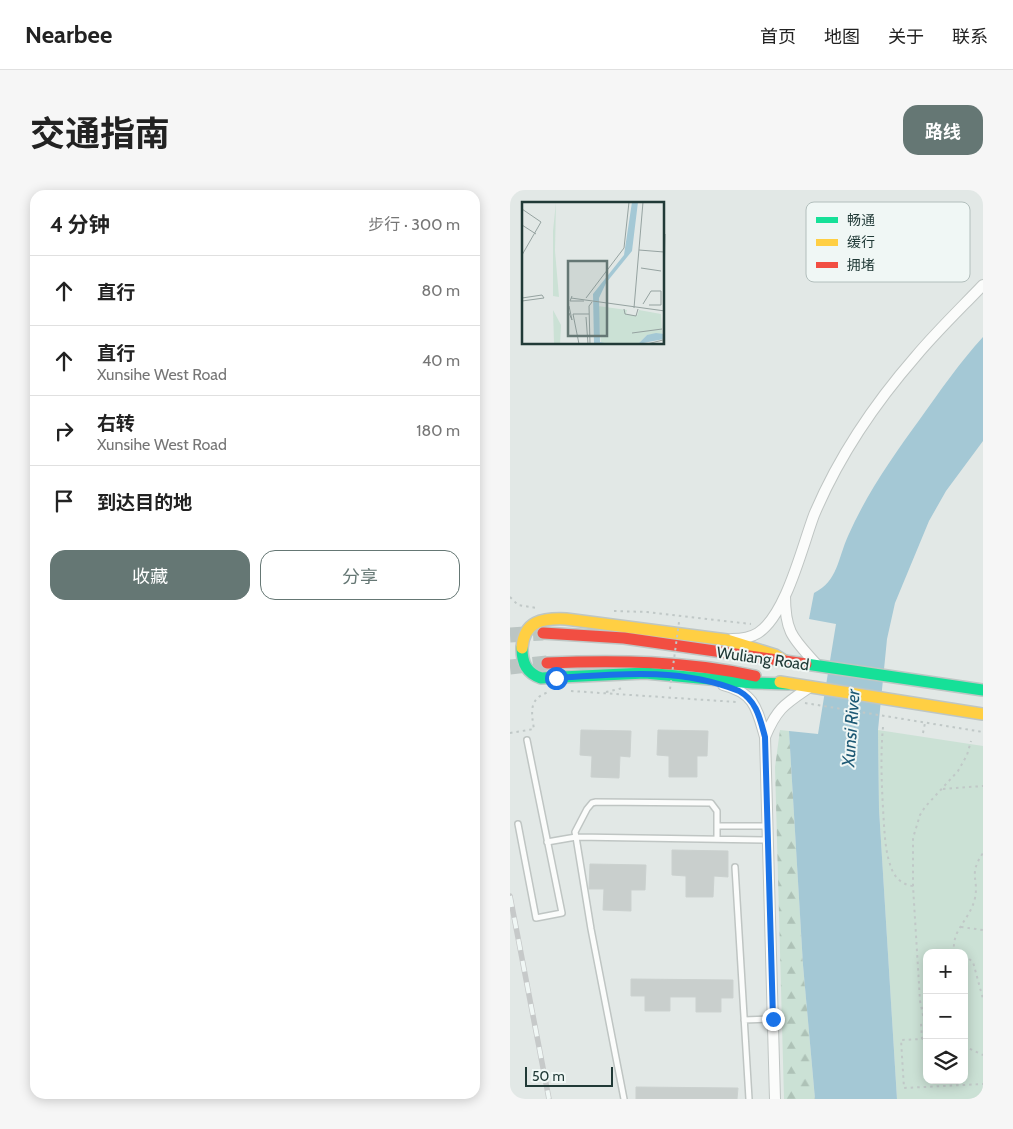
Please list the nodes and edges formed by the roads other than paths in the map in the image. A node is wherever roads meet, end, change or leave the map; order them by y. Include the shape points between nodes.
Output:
1 (983, 285) edge
2 (785, 595) junction
3 (543, 633) tunnel mouth
4 (727, 640) junction
5 (786, 662) junction
6 (547, 663) tunnel mouth
7 (823, 667) junction
8 (690, 677) junction
9 (788, 684) junction
10 (810, 687) junction
11 (983, 690) edge
12 (983, 714) edge
13 (765, 737) junction
14 (527, 740) dead end
15 (518, 824) dead end
16 (717, 826) junction
17 (767, 826) junction
18 (576, 836) junction
19 (717, 839) junction
20 (768, 840) junction
21 (547, 842) junction
22 (735, 868) dead end
23 (773, 1019) junction
24 (744, 1020) junction
25 (624, 1099) edge
26 (749, 1099) edge
27 (775, 1099) edge

1 - 2 street via 916,355 860,430 822,499
2 - 4 street via 776,613 760,632 748,638
2 - 7 street via 788,627 798,644
3 - 5 main road, Wuliang Road via 624,638
4 - 5 main road via 775,655
4 - 8 main road via 564,619 534,623 522,638 525,667 535,676 645,673
5 - 7 main road, Wuliang Road
6 - 9 main road, Wuliang Road via 657,661 730,670
7 - 11 main road, Wuliang Road
8 - 9 main road
8 - 13 street via 745,694 754,703
9 - 10 main road, Wuliang Road
10 - 12 main road, Wuliang Road
10 - 13 street via 776,713
13 - 17 street
14 - 21 lane
15 - 21 lane via 536,918 562,913
16 - 17 lane
16 - 18 lane via 717,811 711,803 596,802 587,809
16 - 19 lane
17 - 20 street
18 - 19 lane
18 - 21 lane
18 - 25 lane
19 - 20 lane
20 - 23 street
22 - 24 lane
23 - 24 lane
23 - 27 street
24 - 26 lane

